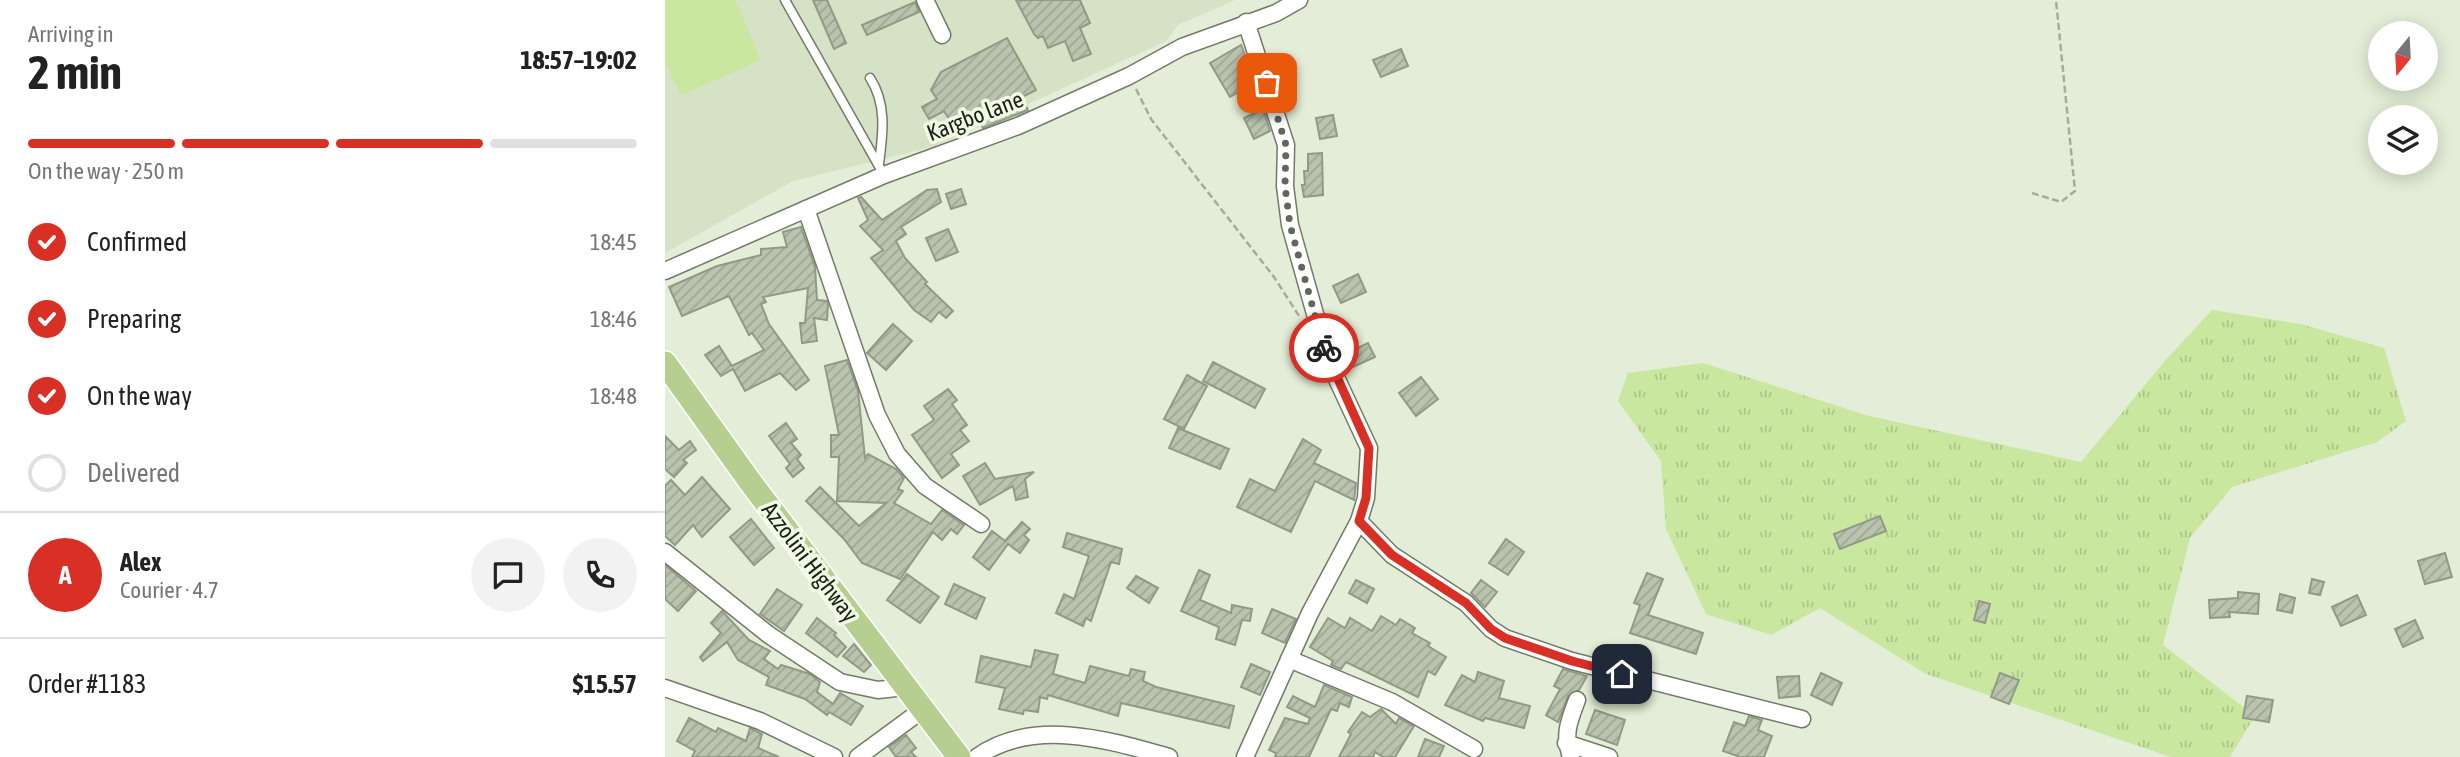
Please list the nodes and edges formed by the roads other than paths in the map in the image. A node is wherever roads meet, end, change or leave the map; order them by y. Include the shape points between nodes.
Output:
1 (785, 0) edge
2 (925, 0) edge
3 (1299, 0) edge
4 (1246, 22) junction
5 (942, 35) dead end
6 (870, 78) dead end
7 (881, 169) junction
8 (806, 209) junction
9 (665, 271) edge
10 (665, 363) edge
11 (1359, 521) junction
12 (981, 524) dead end
13 (665, 552) edge
14 (1289, 659) junction
15 (905, 687) junction
16 (665, 688) edge
17 (1577, 700) dead end
18 (922, 710) junction
19 (1802, 719) dead end
20 (1474, 749) dead end
21 (1569, 750) edge
22 (834, 757) edge
23 (858, 757) edge
24 (959, 757) edge
25 (977, 757) edge
26 (1169, 757) edge
27 (1245, 757) edge
28 (1609, 757) edge

1 - 7 lane
2 - 5 street
3 - 4 street, Kargbo lane
4 - 7 street, Kargbo lane via 1182,47 1018,126
4 - 11 street via 1286,145 1290,225 1328,360 1369,448 1366,498
6 - 7 lane via 883,110
7 - 8 street, Kargbo lane
8 - 9 street, Kargbo lane
8 - 12 street via 877,415 897,454 925,486
10 - 15 main road, Azzolini Highway
11 - 14 street
11 - 19 street via 1392,555 1466,603 1505,638 1572,661
13 - 15 street via 769,635 840,682 860,689
14 - 20 street via 1392,702
14 - 27 street
15 - 18 main road, Azzolini Highway
16 - 22 street via 760,722
17 - 21 street via 1566,728
18 - 23 street
18 - 24 main road, Azzolini Highway
21 - 28 street
25 - 26 street via 994,746 1019,740 1076,735

